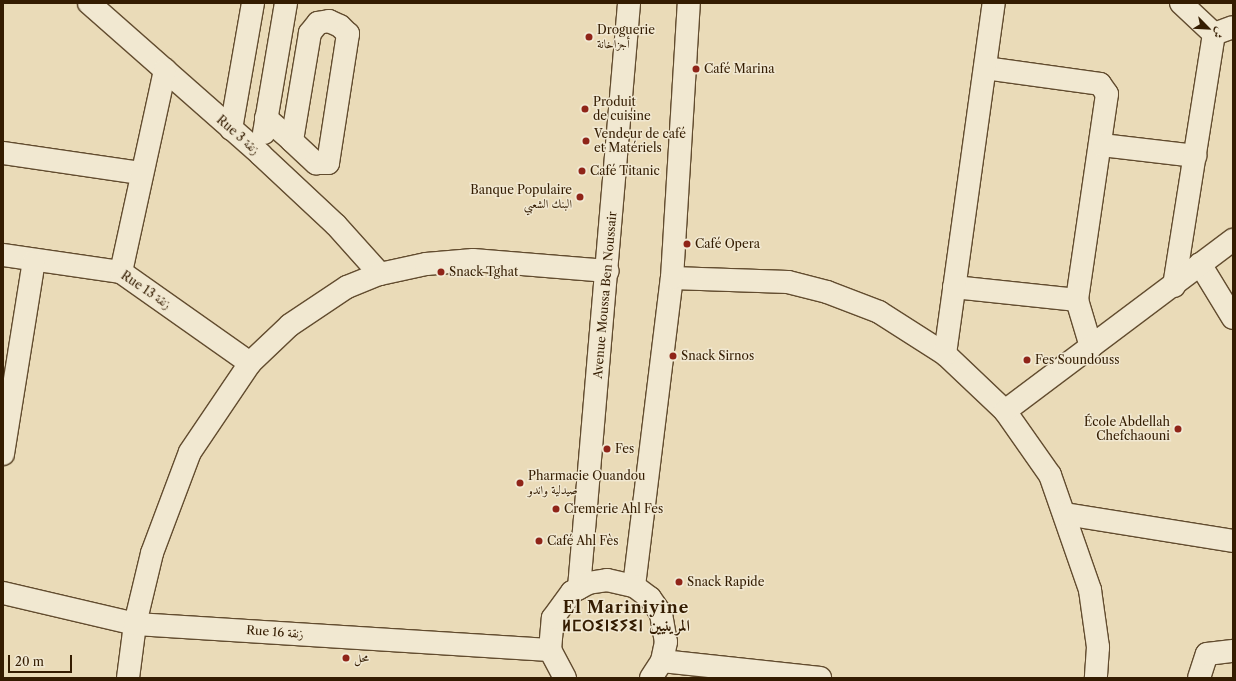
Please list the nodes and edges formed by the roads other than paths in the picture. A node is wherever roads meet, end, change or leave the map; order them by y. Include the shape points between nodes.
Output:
1 (89, 3) edge
2 (253, 3) edge
3 (286, 3) edge
4 (629, 3) edge
5 (689, 3) edge
6 (994, 3) edge
7 (1181, 3) edge
8 (1224, 30) edge
9 (985, 68) junction
10 (165, 70) junction
11 (266, 118) junction
12 (231, 129) junction
13 (292, 141) junction
14 (1102, 145) junction
15 (3, 153) edge
16 (260, 154) junction
17 (1195, 156) junction
18 (140, 173) junction
19 (1233, 240) edge
20 (3, 255) edge
21 (34, 261) junction
22 (1200, 264) junction
23 (608, 271) junction
24 (121, 272) junction
25 (380, 274) junction
26 (672, 278) junction
27 (1174, 286) junction
28 (954, 287) junction
29 (1076, 300) junction
30 (1233, 318) edge
31 (1091, 348) junction
32 (945, 354) junction
33 (250, 363) junction
34 (1005, 411) junction
35 (3, 454) edge
36 (1065, 514) junction
37 (1233, 541) edge
38 (634, 586) junction
39 (579, 588) junction
40 (3, 593) edge
41 (135, 624) junction
42 (550, 650) junction
43 (1233, 651) edge
44 (656, 669) edge
45 (128, 678) edge
46 (564, 678) edge
47 (820, 678) edge
48 (1096, 678) edge
49 (1199, 678) edge

1 - 10 street, Rue 3 زنقة
2 - 12 street
3 - 11 street
4 - 23 street, Avenue Moussa Ben Noussair
5 - 26 street
6 - 9 street
7 - 8 street
8 - 17 street
9 - 14 street via 1100,84 1107,94
9 - 28 street
10 - 12 street, Rue 3 زنقة
10 - 18 street
11 - 13 street
11 - 16 street
12 - 16 street, Rue 3 زنقة
13 - 13 street via 316,163 328,163 331,158 348,34 329,21 318,23 310,33
14 - 17 street
14 - 29 street
15 - 18 street
16 - 25 street, Rue 3 زنقة via 336,225
17 - 27 street
18 - 24 street
19 - 22 street
20 - 21 street, Rue 13 زنقة
21 - 24 street, Rue 13 زنقة
21 - 35 street
22 - 27 street
22 - 30 street
23 - 25 street via 473,260
23 - 39 street, Avenue Moussa Ben Noussair
24 - 33 street, Rue 13 زنقة
25 - 33 street via 347,287 304,314
26 - 32 street via 788,282 827,292 879,312
26 - 38 street
27 - 31 street
28 - 29 street
28 - 32 street
29 - 31 street
31 - 34 street
32 - 34 street
33 - 41 street via 204,426 181,472 152,553
34 - 36 street via 1037,452
36 - 37 street
36 - 48 street via 1096,616
38 - 39 street via 606,580
38 - 44 street via 650,598 661,614 666,642
39 - 42 street via 566,598 553,618
40 - 41 street, Rue 16 زنقة
41 - 42 street, Rue 16 زنقة
41 - 45 street
42 - 46 street
43 - 49 street via 1207,654
44 - 47 street

